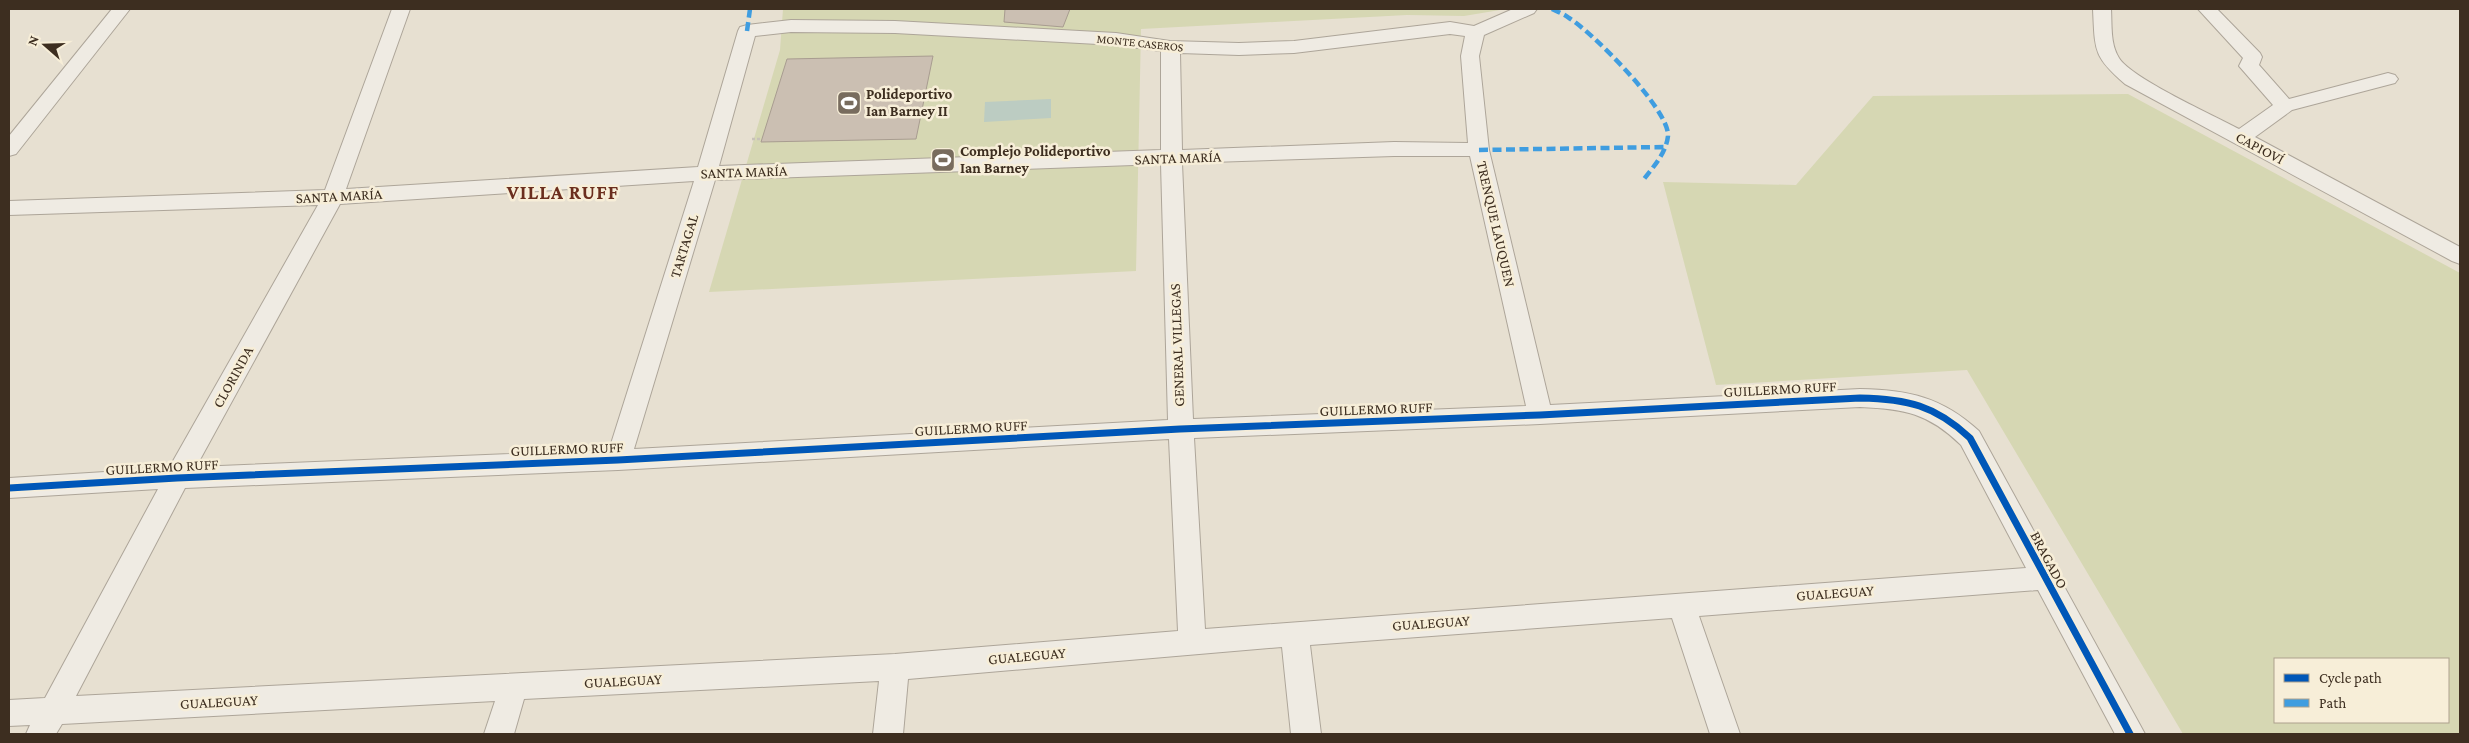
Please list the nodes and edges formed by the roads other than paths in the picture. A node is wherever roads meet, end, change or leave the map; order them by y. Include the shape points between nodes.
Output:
1 (121, 9) edge
2 (401, 9) edge
3 (1528, 9) edge
4 (2102, 9) edge
5 (2208, 9) edge
6 (747, 31) joint
7 (1476, 32) junction
8 (1170, 47) junction
9 (2388, 79) dead end
10 (2284, 106) junction
11 (2240, 138) junction
12 (9, 149) edge
13 (1479, 150) junction
14 (1170, 158) junction
15 (707, 173) junction
16 (333, 197) junction
17 (9, 208) edge
18 (2458, 248) edge
19 (1934, 409) joint
20 (1540, 415) junction
21 (1180, 429) junction
22 (618, 460) junction
23 (177, 478) junction
24 (9, 488) edge
25 (2044, 578) junction
26 (1681, 604) junction
27 (1295, 634) junction
28 (1192, 642) junction
29 (895, 667) junction
30 (514, 686) junction
31 (9, 713) edge
32 (47, 722) edge
33 (499, 734) edge
34 (888, 734) edge
35 (1306, 734) edge
36 (1725, 734) edge
37 (2130, 734) edge

1 - 12 street
2 - 16 street, CLORINDA
3 - 7 street
4 - 11 street, CAPIOVÍ via 2104,44 2111,62 2132,80
5 - 10 street via 2253,58 2249,66
6 - 8 street, MONTE CASEROS via 791,26 895,27 1116,40
6 - 15 street, TARTAGAL
7 - 8 street, MONTE CASEROS via 1450,28 1294,47
7 - 13 street, TRENQUE LAUQUEN via 1470,56
8 - 14 street, GENERAL VILLEGAS
9 - 10 street
10 - 11 street
11 - 18 street, CAPIOVÍ
13 - 14 street, SANTA MARÍA via 1394,149
13 - 20 street, TRENQUE LAUQUEN
14 - 15 street, SANTA MARÍA
14 - 21 street, GENERAL VILLEGAS
15 - 16 street, SANTA MARÍA
15 - 22 street, TARTAGAL
16 - 17 street, SANTA MARÍA
16 - 23 street, CLORINDA
19 - 20 street, GUILLERMO RUFF via 1897,399 1860,398
19 - 25 street, BRAGADO via 1954,421 1970,438
20 - 21 street, GUILLERMO RUFF
21 - 22 street, GUILLERMO RUFF
21 - 28 street, GENERAL VILLEGAS
22 - 23 street, GUILLERMO RUFF
23 - 24 street, GUILLERMO RUFF
23 - 32 street, CLORINDA
25 - 26 street, GUALEGUAY
25 - 37 street, BRAGADO
26 - 27 street, GUALEGUAY
26 - 36 street
27 - 28 street, GUALEGUAY
27 - 35 street
28 - 29 street, GUALEGUAY
29 - 30 street, GUALEGUAY
29 - 34 street
30 - 32 street, GUALEGUAY
30 - 33 street
31 - 32 street, GUALEGUAY

